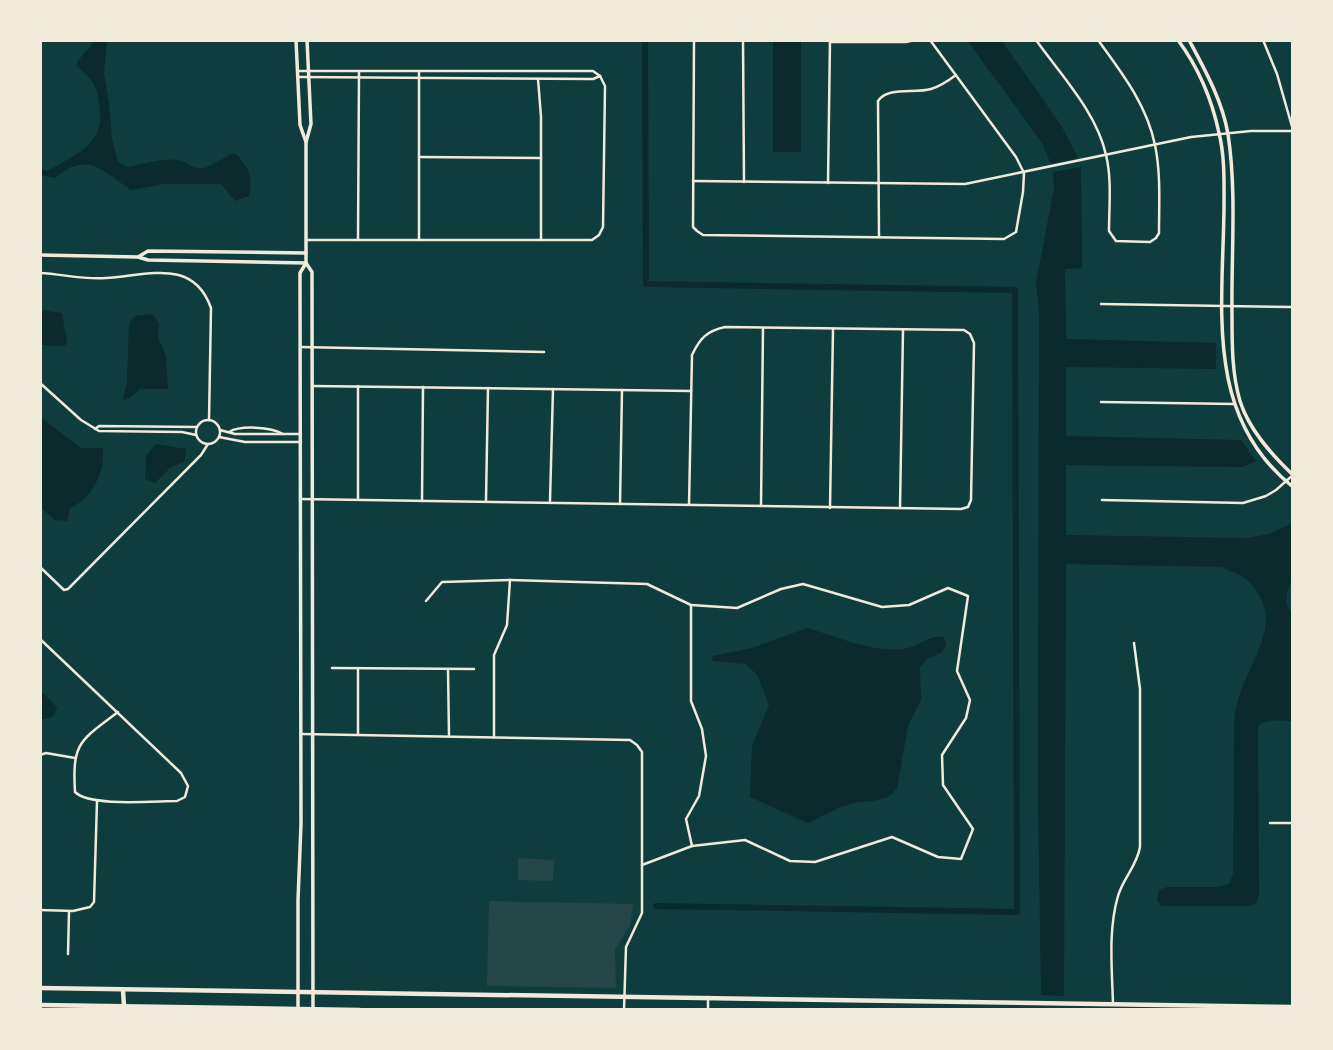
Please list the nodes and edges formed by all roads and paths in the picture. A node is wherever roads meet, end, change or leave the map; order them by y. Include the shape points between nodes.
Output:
1 (296, 40) edge
2 (307, 40) edge
3 (694, 40) edge
4 (743, 40) edge
5 (915, 40) edge
6 (930, 40) edge
7 (1036, 40) edge
8 (1098, 40) edge
9 (1178, 40) edge
10 (1189, 40) edge
11 (1263, 40) edge
12 (830, 41) edge
13 (298, 71) junction
14 (309, 71) junction
15 (359, 71) junction
16 (419, 72) junction
17 (956, 75) junction
18 (600, 76) junction
19 (298, 77) junction
20 (309, 78) junction
21 (359, 79) junction
22 (419, 79) junction
23 (538, 79) junction
24 (1293, 131) edge
25 (1227, 132) junction
26 (1220, 134) junction
27 (306, 142) junction
28 (1155, 145) junction
29 (1107, 155) junction
30 (419, 157) junction
31 (541, 158) junction
32 (1024, 173) junction
33 (693, 181) junction
34 (744, 182) junction
35 (828, 183) junction
36 (879, 183) junction
37 (878, 237) junction
38 (306, 240) junction
39 (358, 240) junction
40 (419, 240) junction
41 (541, 240) junction
42 (233, 252) junction
43 (306, 253) junction
44 (40, 255) edge
45 (138, 257) junction
46 (225, 262) junction
47 (306, 263) junction
48 (40, 273) edge
49 (1101, 304) dead end
50 (1223, 306) junction
51 (1232, 306) junction
52 (1293, 307) edge
53 (763, 328) junction
54 (834, 329) junction
55 (904, 330) junction
56 (300, 347) junction
57 (312, 347) junction
58 (544, 352) dead end
59 (40, 383) edge
60 (312, 386) junction
61 (358, 386) junction
62 (423, 387) junction
63 (488, 388) junction
64 (553, 389) junction
65 (622, 390) junction
66 (691, 391) junction
67 (1101, 402) dead end
68 (1233, 404) junction
69 (1241, 404) junction
70 (209, 420) junction
71 (197, 427) junction
72 (95, 429) junction
73 (220, 430) junction
74 (229, 433) junction
75 (251, 434) junction
76 (283, 434) junction
77 (196, 435) junction
78 (301, 435) junction
79 (219, 436) junction
80 (252, 442) junction
81 (301, 442) junction
82 (208, 444) junction
83 (1293, 475) edge
84 (1286, 481) junction
85 (1293, 487) edge
86 (300, 499) junction
87 (312, 499) junction
88 (358, 499) junction
89 (1102, 500) dead end
90 (422, 501) junction
91 (486, 502) junction
92 (550, 502) junction
93 (620, 504) junction
94 (690, 505) junction
95 (761, 506) junction
96 (830, 508) junction
97 (900, 508) junction
98 (40, 567) edge
99 (510, 580) junction
100 (426, 601) dead end
101 (691, 605) junction
102 (40, 639) edge
103 (1133, 643) dead end
104 (332, 668) dead end
105 (358, 668) junction
106 (449, 669) junction
107 (474, 669) dead end
108 (118, 712) junction
109 (301, 734) junction
110 (313, 734) junction
111 (358, 734) junction
112 (449, 736) junction
113 (494, 737) junction
114 (40, 755) edge
115 (75, 758) junction
116 (97, 800) junction
117 (1270, 823) dead end
118 (1293, 823) edge
119 (692, 846) junction
120 (642, 865) junction
121 (40, 910) edge
122 (69, 911) junction
123 (68, 954) dead end
124 (40, 988) edge
125 (123, 990) junction
126 (298, 993) junction
127 (313, 993) junction
128 (624, 996) junction
129 (708, 997) junction
130 (40, 1004) edge
131 (124, 1006) junction
132 (1293, 1007) edge
133 (1114, 1008) edge
134 (298, 1009) edge
135 (313, 1009) edge
136 (360, 1010) edge
137 (624, 1010) edge
138 (708, 1010) edge

1 - 13 street
2 - 14 street
3 - 33 street
4 - 34 street
5 - 12 street
6 - 17 street
7 - 29 street via 1088,114
8 - 28 street via 1137,96
9 - 26 street via 1200,76
10 - 25 street via 1211,82
11 - 24 street via 1278,74
12 - 35 street
13 - 14 street
13 - 19 street
14 - 15 street
14 - 20 street
15 - 16 street
15 - 21 street
16 - 18 street via 593,71
16 - 22 street
17 - 32 street
17 - 36 street via 930,89 883,94 878,101
18 - 23 street
18 - 41 street via 605,86 603,227 592,240
19 - 20 street
19 - 27 street via 300,125
20 - 21 street
20 - 27 street via 311,124
21 - 22 street
21 - 39 street
22 - 23 street
22 - 30 street
23 - 31 street
24 - 25 street
25 - 26 street
25 - 51 street
26 - 28 street
26 - 50 street
27 - 38 street
28 - 29 street
28 - 29 street via 1159,233 1150,242 1111,237
29 - 32 street
30 - 31 street
30 - 40 street
31 - 41 street
32 - 36 street via 965,184
32 - 37 street via 1016,232 1011,236
33 - 34 street
33 - 37 street via 693,226 697,232
34 - 35 street
35 - 36 street
36 - 37 street
38 - 39 street
38 - 43 street
39 - 40 street
40 - 41 street
42 - 43 street
42 - 45 street via 148,251
42 - 46 street
43 - 47 street
44 - 45 street
45 - 46 street
46 - 47 street
47 - 56 street via 300,273
47 - 57 street via 313,272
48 - 70 street via 78,278 181,274 190,279 211,308
49 - 50 street
50 - 51 street
50 - 68 street via 1223,348
51 - 52 street
51 - 69 street
53 - 54 street
53 - 66 street via 725,327 704,336 692,355
53 - 95 street
54 - 55 street
54 - 96 street
55 - 97 street
55 - 97 street via 964,330 974,343 971,500 968,507
56 - 57 street
56 - 78 street
57 - 58 street
57 - 60 street
59 - 72 street
60 - 61 street
60 - 87 street
61 - 62 street
61 - 88 street
62 - 63 street
62 - 90 street
63 - 64 street
63 - 91 street
64 - 65 street
64 - 92 street
65 - 66 street
65 - 93 street
66 - 94 street
67 - 68 street
68 - 69 street
68 - 84 street via 1250,438
69 - 83 street via 1257,433
70 - 71 street
70 - 73 street
71 - 72 street
71 - 77 street
72 - 77 street
73 - 74 street
73 - 79 street
74 - 75 street
74 - 76 street via 270,429
75 - 76 street
75 - 80 street
76 - 78 street
77 - 82 street
78 - 81 street
79 - 80 street
79 - 82 street
80 - 81 street
81 - 86 street
82 - 98 street via 68,589
83 - 84 street
84 - 85 street
84 - 89 street via 1266,496 1243,503
86 - 87 street
86 - 109 street
87 - 88 street
87 - 110 street
88 - 90 street
90 - 91 street
91 - 92 street
92 - 93 street
93 - 94 street
94 - 95 street
95 - 96 street
96 - 97 street
99 - 100 street via 442,582
99 - 101 street via 647,584
99 - 113 street via 507,625 494,655
101 - 119 street via 691,701 706,756 699,796 686,819
101 - 119 street via 737,608 803,584 882,607 909,605 948,588 968,596 957,671 970,700 966,718 942,755 943,785 973,829 961,859 938,857 892,837 815,862 790,861 745,840
102 - 108 street
103 - 133 street via 1140,689 1140,847 1114,911
104 - 105 street
105 - 106 street
105 - 111 street
106 - 107 street
106 - 112 street
108 - 115 street via 78,746
108 - 116 street via 181,773 188,791 177,801
109 - 110 street
109 - 126 street
110 - 111 street
110 - 127 street
111 - 112 street
112 - 113 street
113 - 120 street via 630,740 637,745 642,752
114 - 115 street
115 - 116 street via 75,792 81,798
116 - 122 street via 94,902
117 - 118 street
119 - 120 street
120 - 128 street via 642,913 626,947
121 - 122 street
122 - 123 street
124 - 125 main road
125 - 126 main road
125 - 131 main road
126 - 127 main road
126 - 134 street
127 - 128 main road
127 - 135 street
128 - 129 main road
128 - 137 street
129 - 133 main road
129 - 138 street
130 - 131 main road
131 - 134 main road
132 - 133 main road
134 - 135 main road
135 - 136 main road

